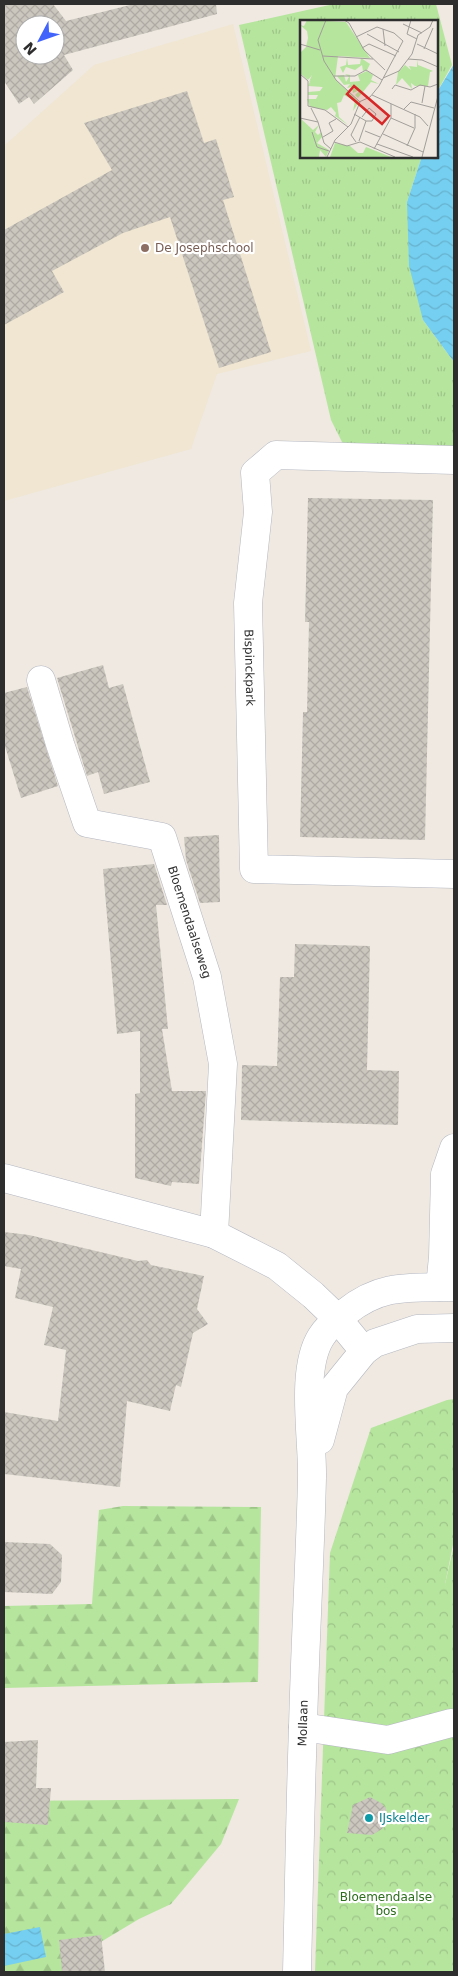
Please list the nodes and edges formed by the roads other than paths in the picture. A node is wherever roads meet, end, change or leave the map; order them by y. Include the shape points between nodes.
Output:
1 (454, 460) edge
2 (41, 680) dead end
3 (454, 874) edge
4 (454, 1148) edge
5 (4, 1178) edge
6 (214, 1234) junction
7 (447, 1287) edge
8 (337, 1318) junction
9 (454, 1328) edge
10 (364, 1351) junction
11 (312, 1476) junction
12 (451, 1723) dead end
13 (303, 1727) junction
14 (297, 1972) edge

1 - 3 street, Bispinckpark via 276,455 255,473 258,512 248,603 254,869
2 - 6 street, Bloemendaalseweg via 87,823 162,837 205,968 223,1064
4 - 7 street via 445,1174 443,1257
5 - 6 street
6 - 8 street via 277,1266
7 - 8 street via 406,1287 383,1291
8 - 10 street
8 - 11 street, Mollaan via 321,1337 312,1357
9 - 10 street via 417,1329 375,1343
10 - 11 street, Mollaan via 334,1388
11 - 13 street, Mollaan
12 - 13 street via 388,1740
13 - 14 street, Mollaan

